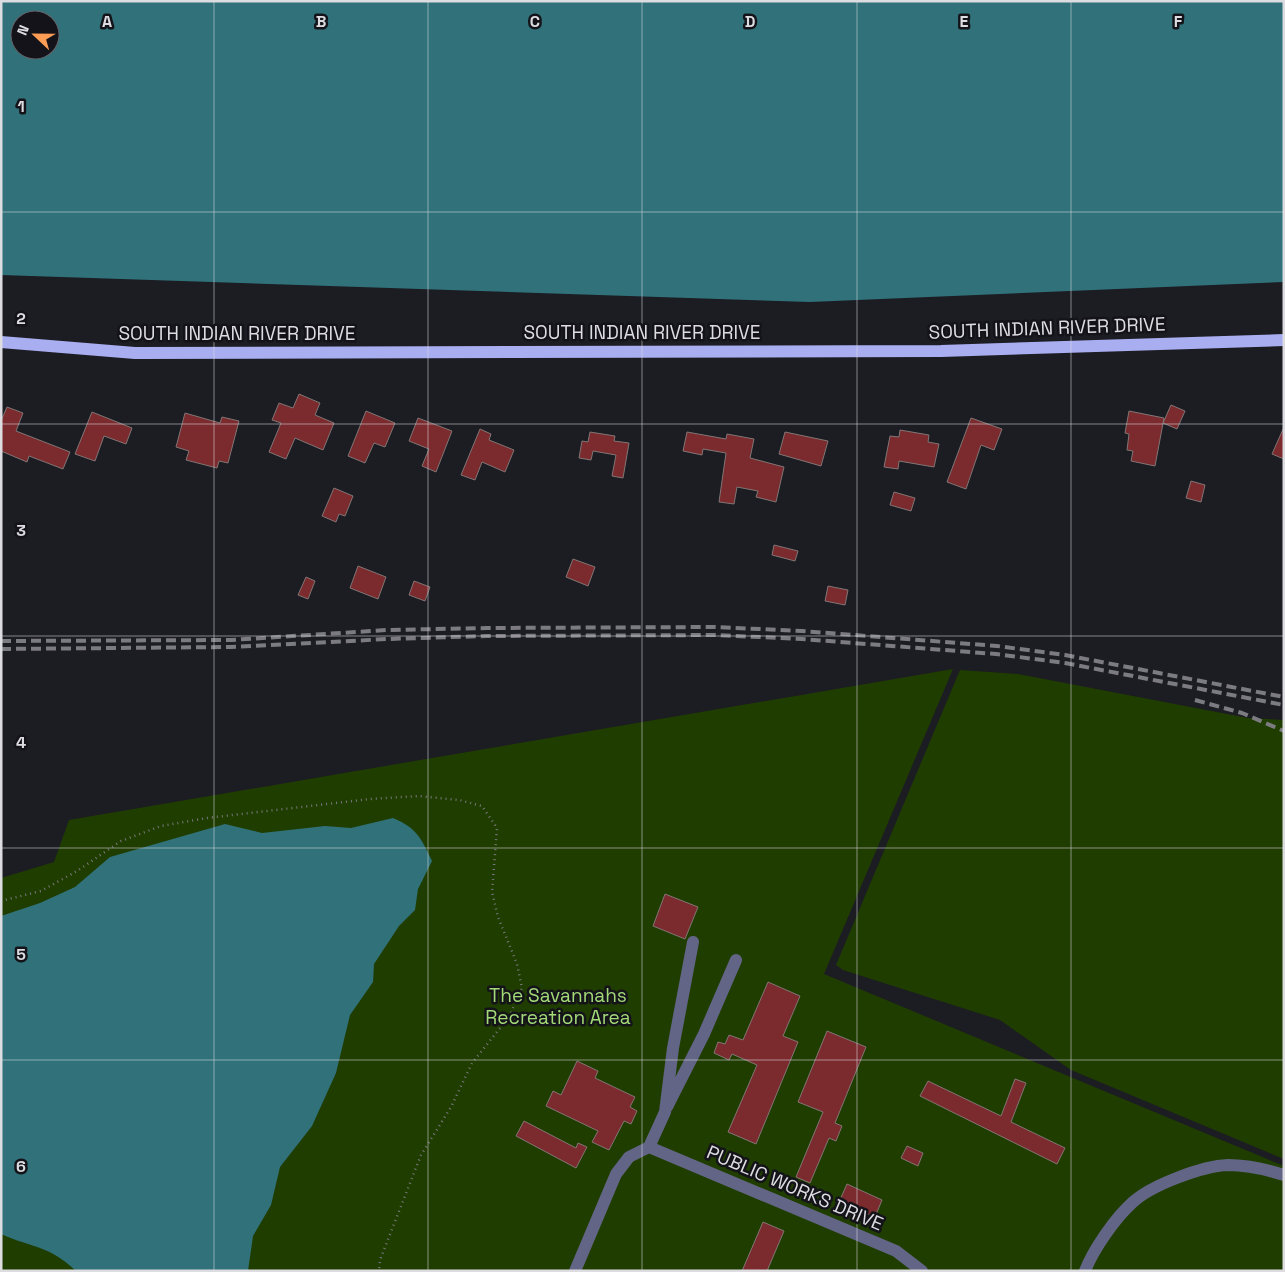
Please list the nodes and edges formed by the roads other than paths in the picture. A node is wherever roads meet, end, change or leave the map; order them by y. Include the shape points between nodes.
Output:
1 (1284, 340) edge
2 (1, 342) edge
3 (694, 942) dead end
4 (736, 960) dead end
5 (665, 1112) junction
6 (649, 1147) junction
7 (1284, 1175) edge
8 (575, 1271) edge
9 (922, 1271) edge
10 (1085, 1271) edge

1 - 2 main road, SOUTH INDIAN RIVER DRIVE via 941,351 184,353 135,353
3 - 5 street via 673,1048
4 - 5 street
5 - 6 street
6 - 8 street via 629,1157 616,1174
6 - 9 street, PUBLIC WORKS DRIVE via 896,1251
7 - 10 street via 1261,1168 1226,1165 1182,1174 1133,1202 1093,1251

